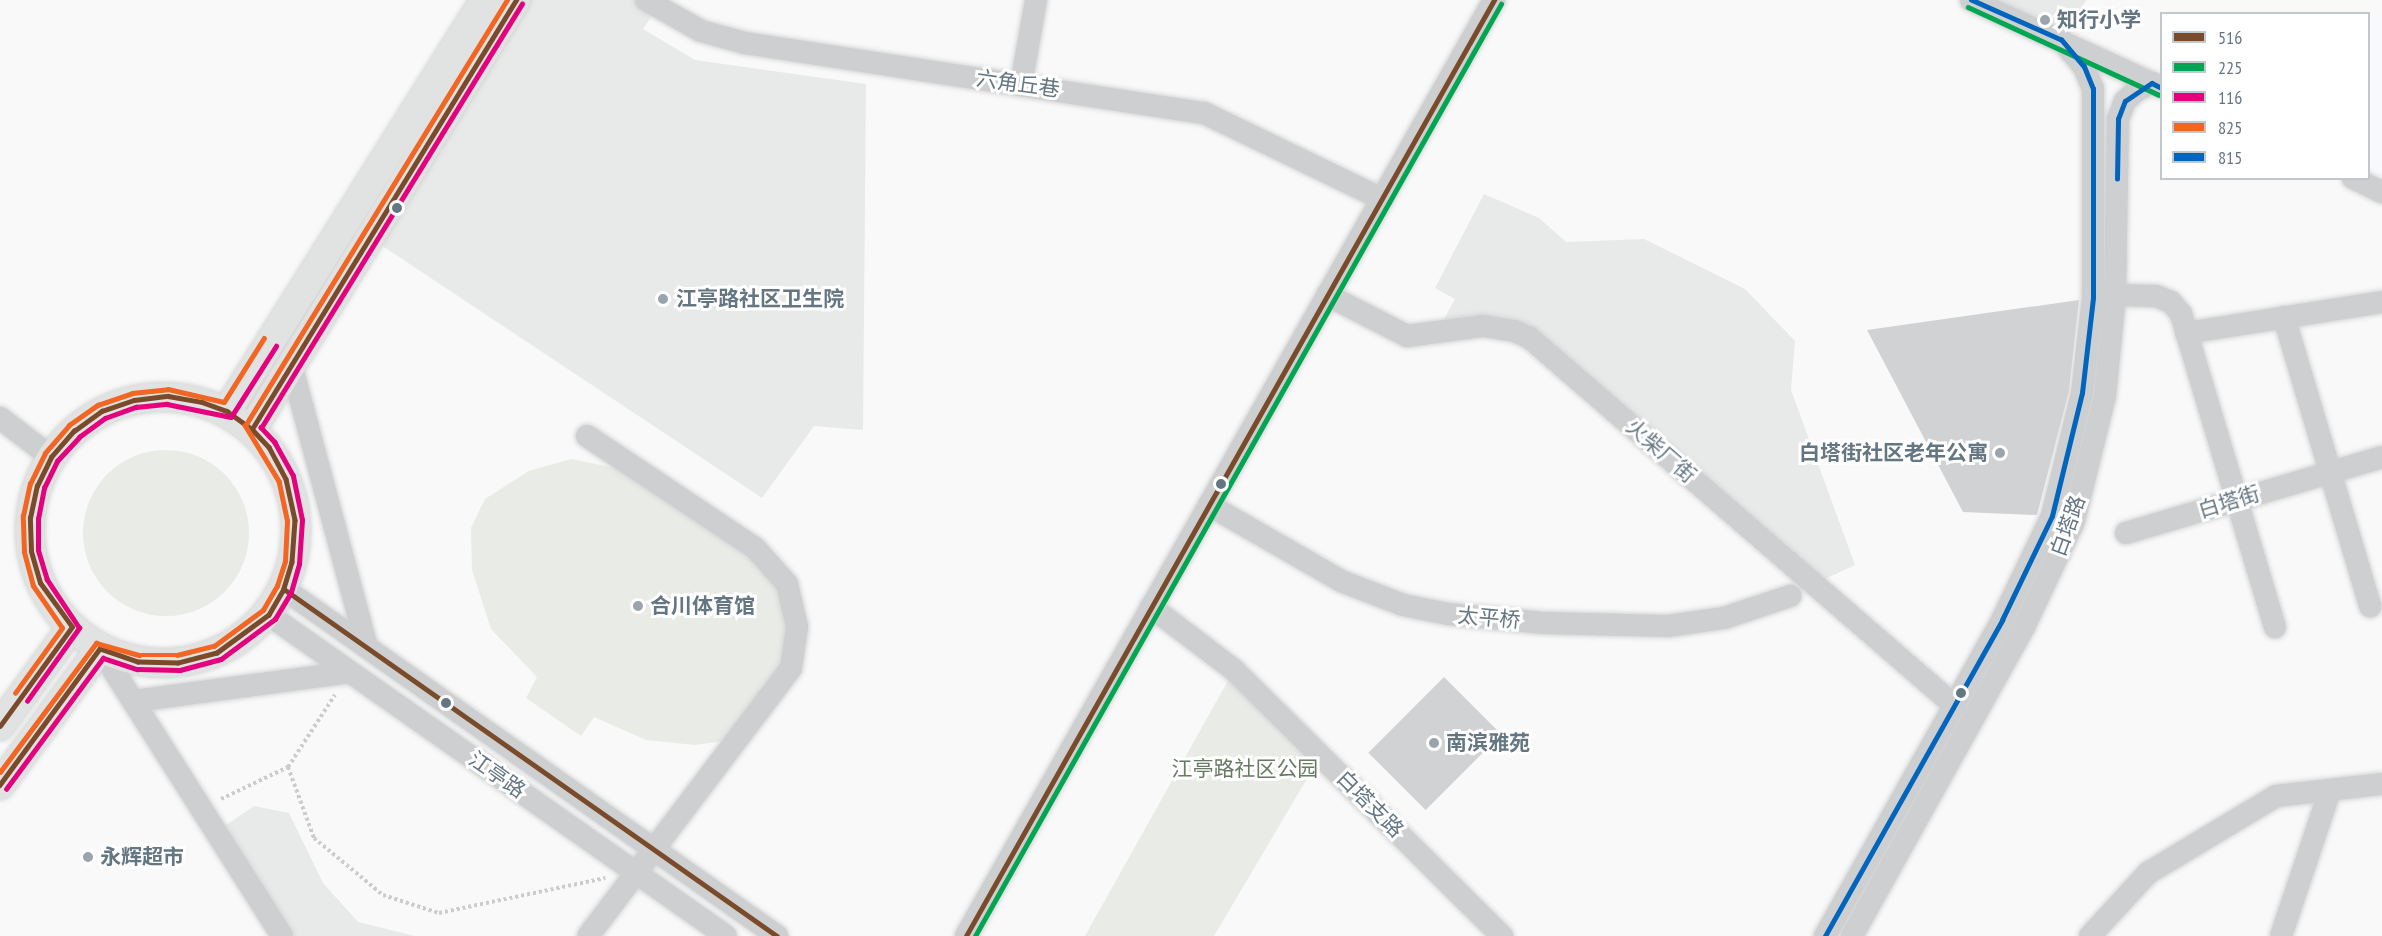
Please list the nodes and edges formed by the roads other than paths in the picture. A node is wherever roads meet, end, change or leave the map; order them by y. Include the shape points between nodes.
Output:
1 (485, 0) edge
2 (516, 0) edge
3 (646, 0) edge
4 (1036, 0) edge
5 (1494, 0) edge
6 (1971, 0) edge
7 (2061, 40) junction
8 (1022, 85) junction
9 (2157, 86) edge
10 (2357, 180) edge
11 (2382, 192) edge
12 (1382, 199) junction
13 (1328, 295) junction
14 (2115, 295) junction
15 (2382, 302) edge
16 (2284, 317) junction
17 (2186, 333) junction
18 (291, 364) junction
19 (227, 411) junction
20 (0, 418) edge
21 (252, 429) junction
22 (587, 436) dead end
23 (51, 457) junction
24 (2382, 457) edge
25 (2330, 472) junction
26 (2236, 500) junction
27 (1209, 505) junction
28 (2126, 533) dead end
29 (284, 589) junction
30 (1790, 596) dead end
31 (2370, 606) dead end
32 (1151, 607) junction
33 (268, 615) junction
34 (72, 627) junction
35 (2275, 627) dead end
36 (367, 647) junction
37 (100, 648) junction
38 (350, 672) junction
39 (134, 701) junction
40 (1955, 706) junction
41 (0, 726) edge
42 (2382, 784) edge
43 (0, 785) edge
44 (2330, 790) junction
45 (653, 849) junction
46 (636, 873) junction
47 (275, 932) edge
48 (588, 936) edge
49 (726, 936) edge
50 (777, 936) edge
51 (966, 936) edge
52 (1502, 936) edge
53 (1826, 936) edge
54 (1852, 936) edge
55 (2090, 936) edge
56 (2281, 936) edge

1 - 19 main road
2 - 18 main road
3 - 8 street, 六角丘巷 via 701,31 745,43
4 - 8 street
5 - 12 street
6 - 7 street
7 - 9 street
7 - 40 street, 白塔路 via 2084,67 2093,89 2095,116 2093,298 2082,393 2052,516
8 - 12 street, 六角丘巷 via 1204,113
9 - 14 street, 白塔路 via 2137,90 2125,101 2118,119
10 - 11 street
12 - 13 street
13 - 27 street
13 - 40 street, 火柴厂街 via 1407,336 1483,326 1515,331 1530,338
14 - 17 street via 2156,296 2171,302 2181,314
14 - 54 street, 白塔路 via 2105,396 2074,521 2024,627
15 - 16 street
16 - 17 street
16 - 25 street
17 - 26 street
18 - 21 main road
18 - 36 street
19 - 21 main road
19 - 23 main road via 168,396 134,400 92,418
20 - 23 street
21 - 29 main road via 269,447 286,479 295,520 292,562
22 - 45 street via 754,548 787,584 797,627 791,668
23 - 34 main road via 37,486 30,518 31,551 40,583
24 - 25 street, 白塔街
25 - 26 street, 白塔街
25 - 31 street
26 - 28 street, 白塔街
26 - 35 street
27 - 30 street, 太平桥 via 1341,581 1403,604 1448,614 1544,623 1668,626 1724,618
27 - 32 street
29 - 33 main road
29 - 36 street, 江亭路
32 - 51 street
32 - 52 street, 白塔支路 via 1234,670
33 - 37 main road via 217,652 178,663 138,662
33 - 38 street, 江亭路
34 - 37 main road
34 - 41 main road
36 - 45 street, 江亭路
37 - 39 street
37 - 43 main road
38 - 39 street
38 - 46 street, 江亭路
39 - 47 street
40 - 53 street, 白塔路
42 - 44 street
44 - 55 street via 2276,796 2148,873
44 - 56 street
45 - 46 street
45 - 50 street, 江亭路
46 - 48 street
46 - 49 street, 江亭路

